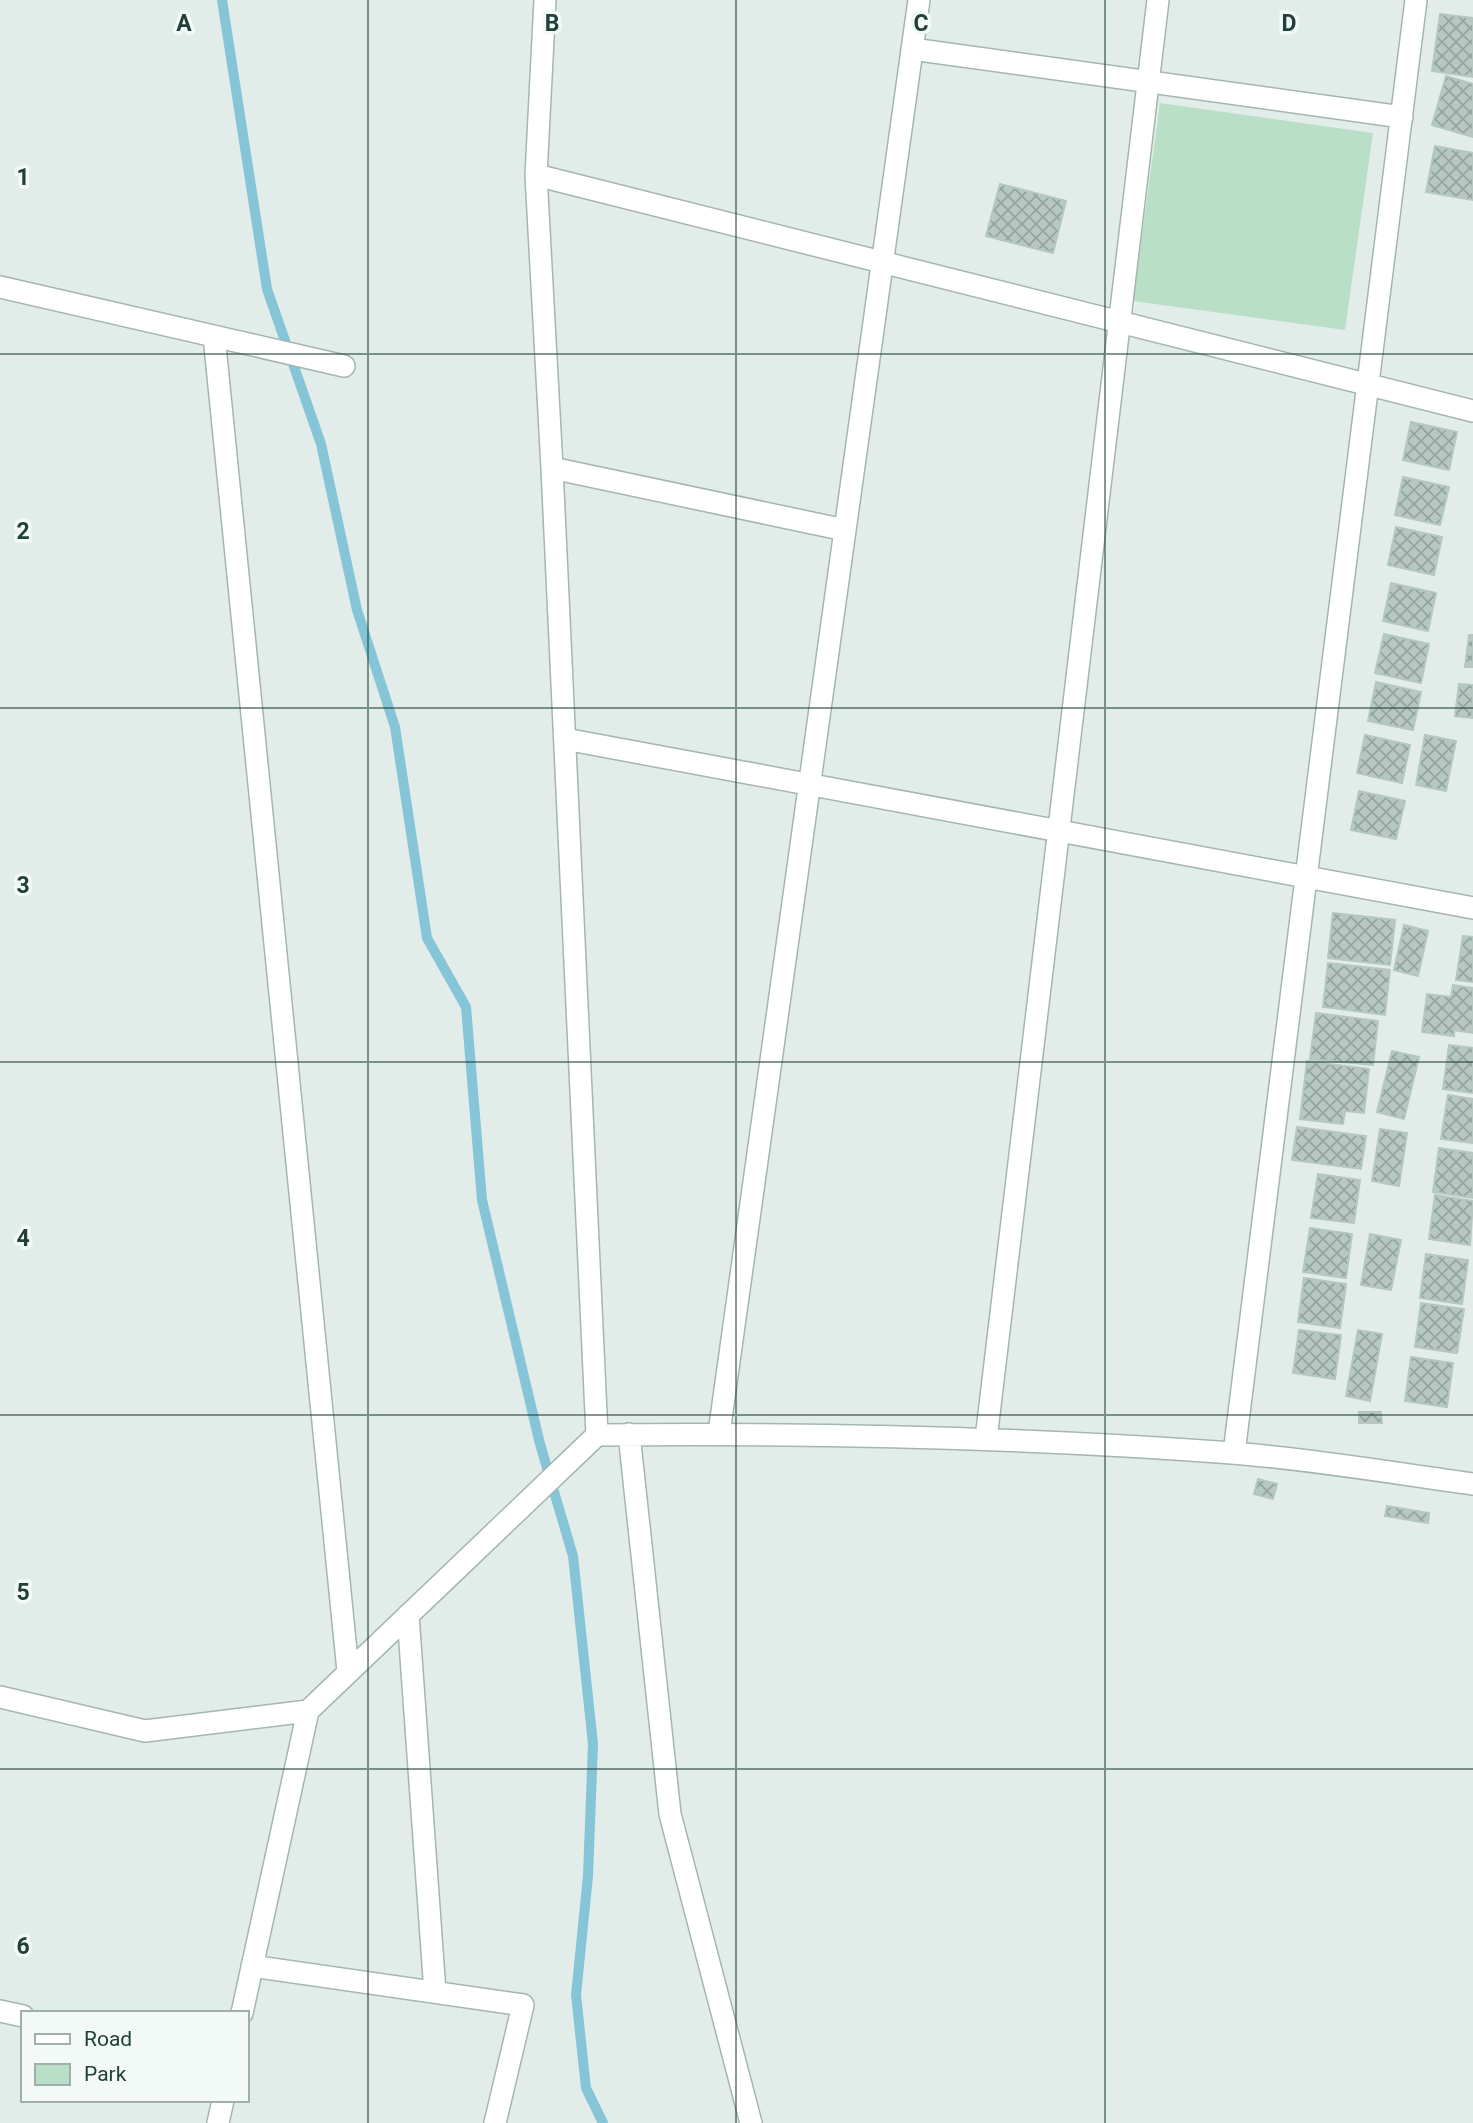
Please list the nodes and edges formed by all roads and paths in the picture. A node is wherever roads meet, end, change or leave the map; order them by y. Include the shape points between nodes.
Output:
1 (545, 0) edge
2 (919, 0) edge
3 (1158, 0) edge
4 (1416, 0) edge
5 (912, 49) junction
6 (1148, 82) junction
7 (1402, 117) junction
8 (536, 176) junction
9 (882, 263) junction
10 (0, 287) edge
11 (1119, 322) junction
12 (214, 336) junction
13 (344, 366) dead end
14 (1368, 385) junction
15 (1473, 411) edge
16 (552, 468) junction
17 (845, 530) junction
18 (565, 738) junction
19 (809, 784) junction
20 (1059, 831) junction
21 (1306, 877) junction
22 (1473, 908) edge
23 (719, 1433) junction
24 (629, 1434) junction
25 (597, 1435) junction
26 (986, 1439) junction
27 (1234, 1453) junction
28 (1473, 1484) edge
29 (408, 1615) junction
30 (348, 1671) junction
31 (0, 1697) edge
32 (307, 1711) junction
33 (252, 1966) junction
34 (435, 1992) junction
35 (0, 2011) edge
36 (242, 2011) edge
37 (21, 2016) edge
38 (223, 2102) edge
39 (218, 2123) edge
40 (495, 2123) edge
41 (751, 2123) edge

1 - 8 street
2 - 5 street
3 - 6 street
4 - 7 street
5 - 6 street
5 - 9 street
6 - 7 street
6 - 11 street
7 - 14 street
8 - 9 street
8 - 16 street
9 - 11 street
9 - 17 street
10 - 12 street
11 - 14 street
11 - 20 street
12 - 13 street
12 - 30 street
14 - 15 street
14 - 21 street
16 - 17 street
16 - 18 street
17 - 19 street
18 - 19 street
18 - 25 street
19 - 20 street
19 - 23 street
20 - 21 street
20 - 26 street
21 - 22 street
21 - 27 street
23 - 24 street
23 - 26 street
24 - 25 street
24 - 41 street via 670,1814
25 - 29 street
26 - 27 street
27 - 28 street
29 - 30 street
29 - 34 street
30 - 32 street
31 - 32 street via 145,1731
32 - 33 street
33 - 34 street
33 - 36 street
34 - 40 street via 523,2005
35 - 37 street
38 - 39 street

